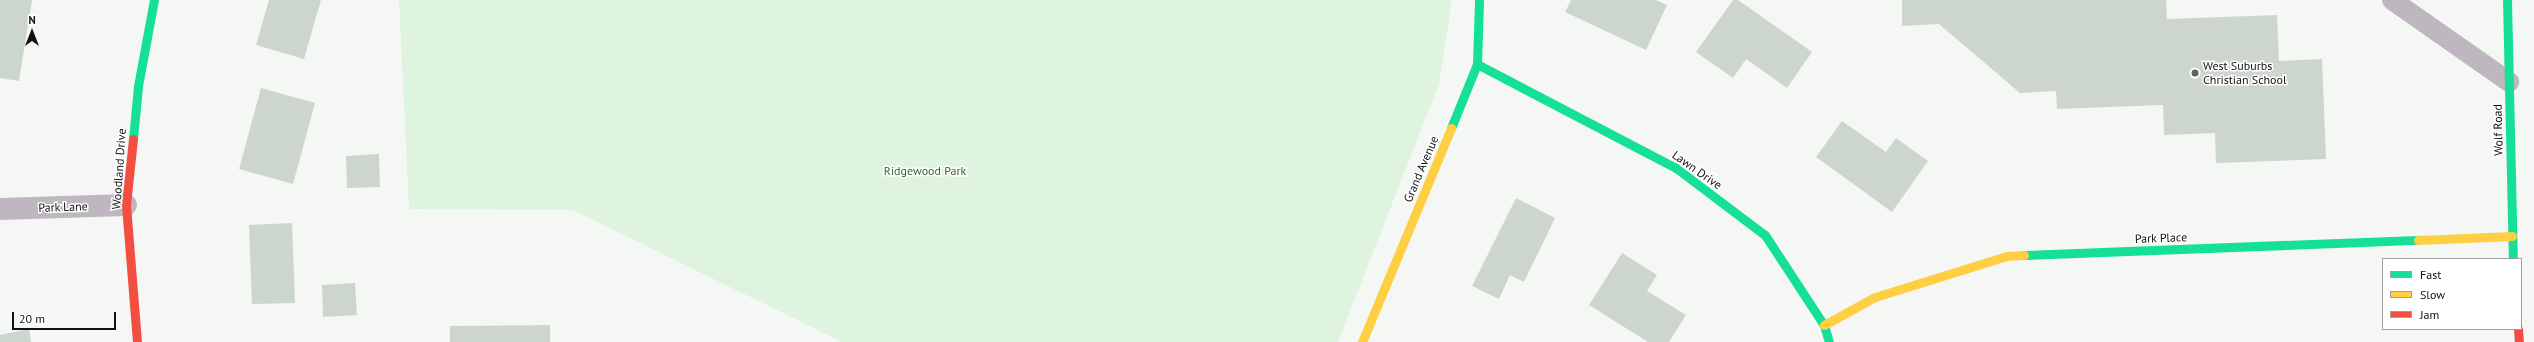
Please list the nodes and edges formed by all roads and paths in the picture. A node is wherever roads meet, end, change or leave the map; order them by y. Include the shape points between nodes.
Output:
1 (154, 0) edge
2 (1479, 0) edge
3 (2392, 0) edge
4 (2507, 0) edge
5 (1477, 64) junction
6 (2509, 82) junction
7 (126, 205) junction
8 (0, 209) edge
9 (2512, 236) junction
10 (2514, 258) edge
11 (1824, 325) junction
12 (2518, 330) edge
13 (137, 342) edge
14 (1362, 342) edge
15 (1829, 342) edge
16 (2519, 342) edge

1 - 7 street, Woodland Drive via 138,86
2 - 5 street, Grand Avenue
3 - 6 lane
4 - 6 street, Wolf Road
5 - 11 street, Lawn Drive via 1676,168 1765,235
5 - 14 street, Grand Avenue
6 - 9 street, Wolf Road
7 - 8 street, Park Lane
7 - 13 street, Woodland Drive
9 - 10 street, Wolf Road
9 - 11 street, Park Place via 2007,256 1875,297
11 - 15 street, Lawn Drive
12 - 16 street

